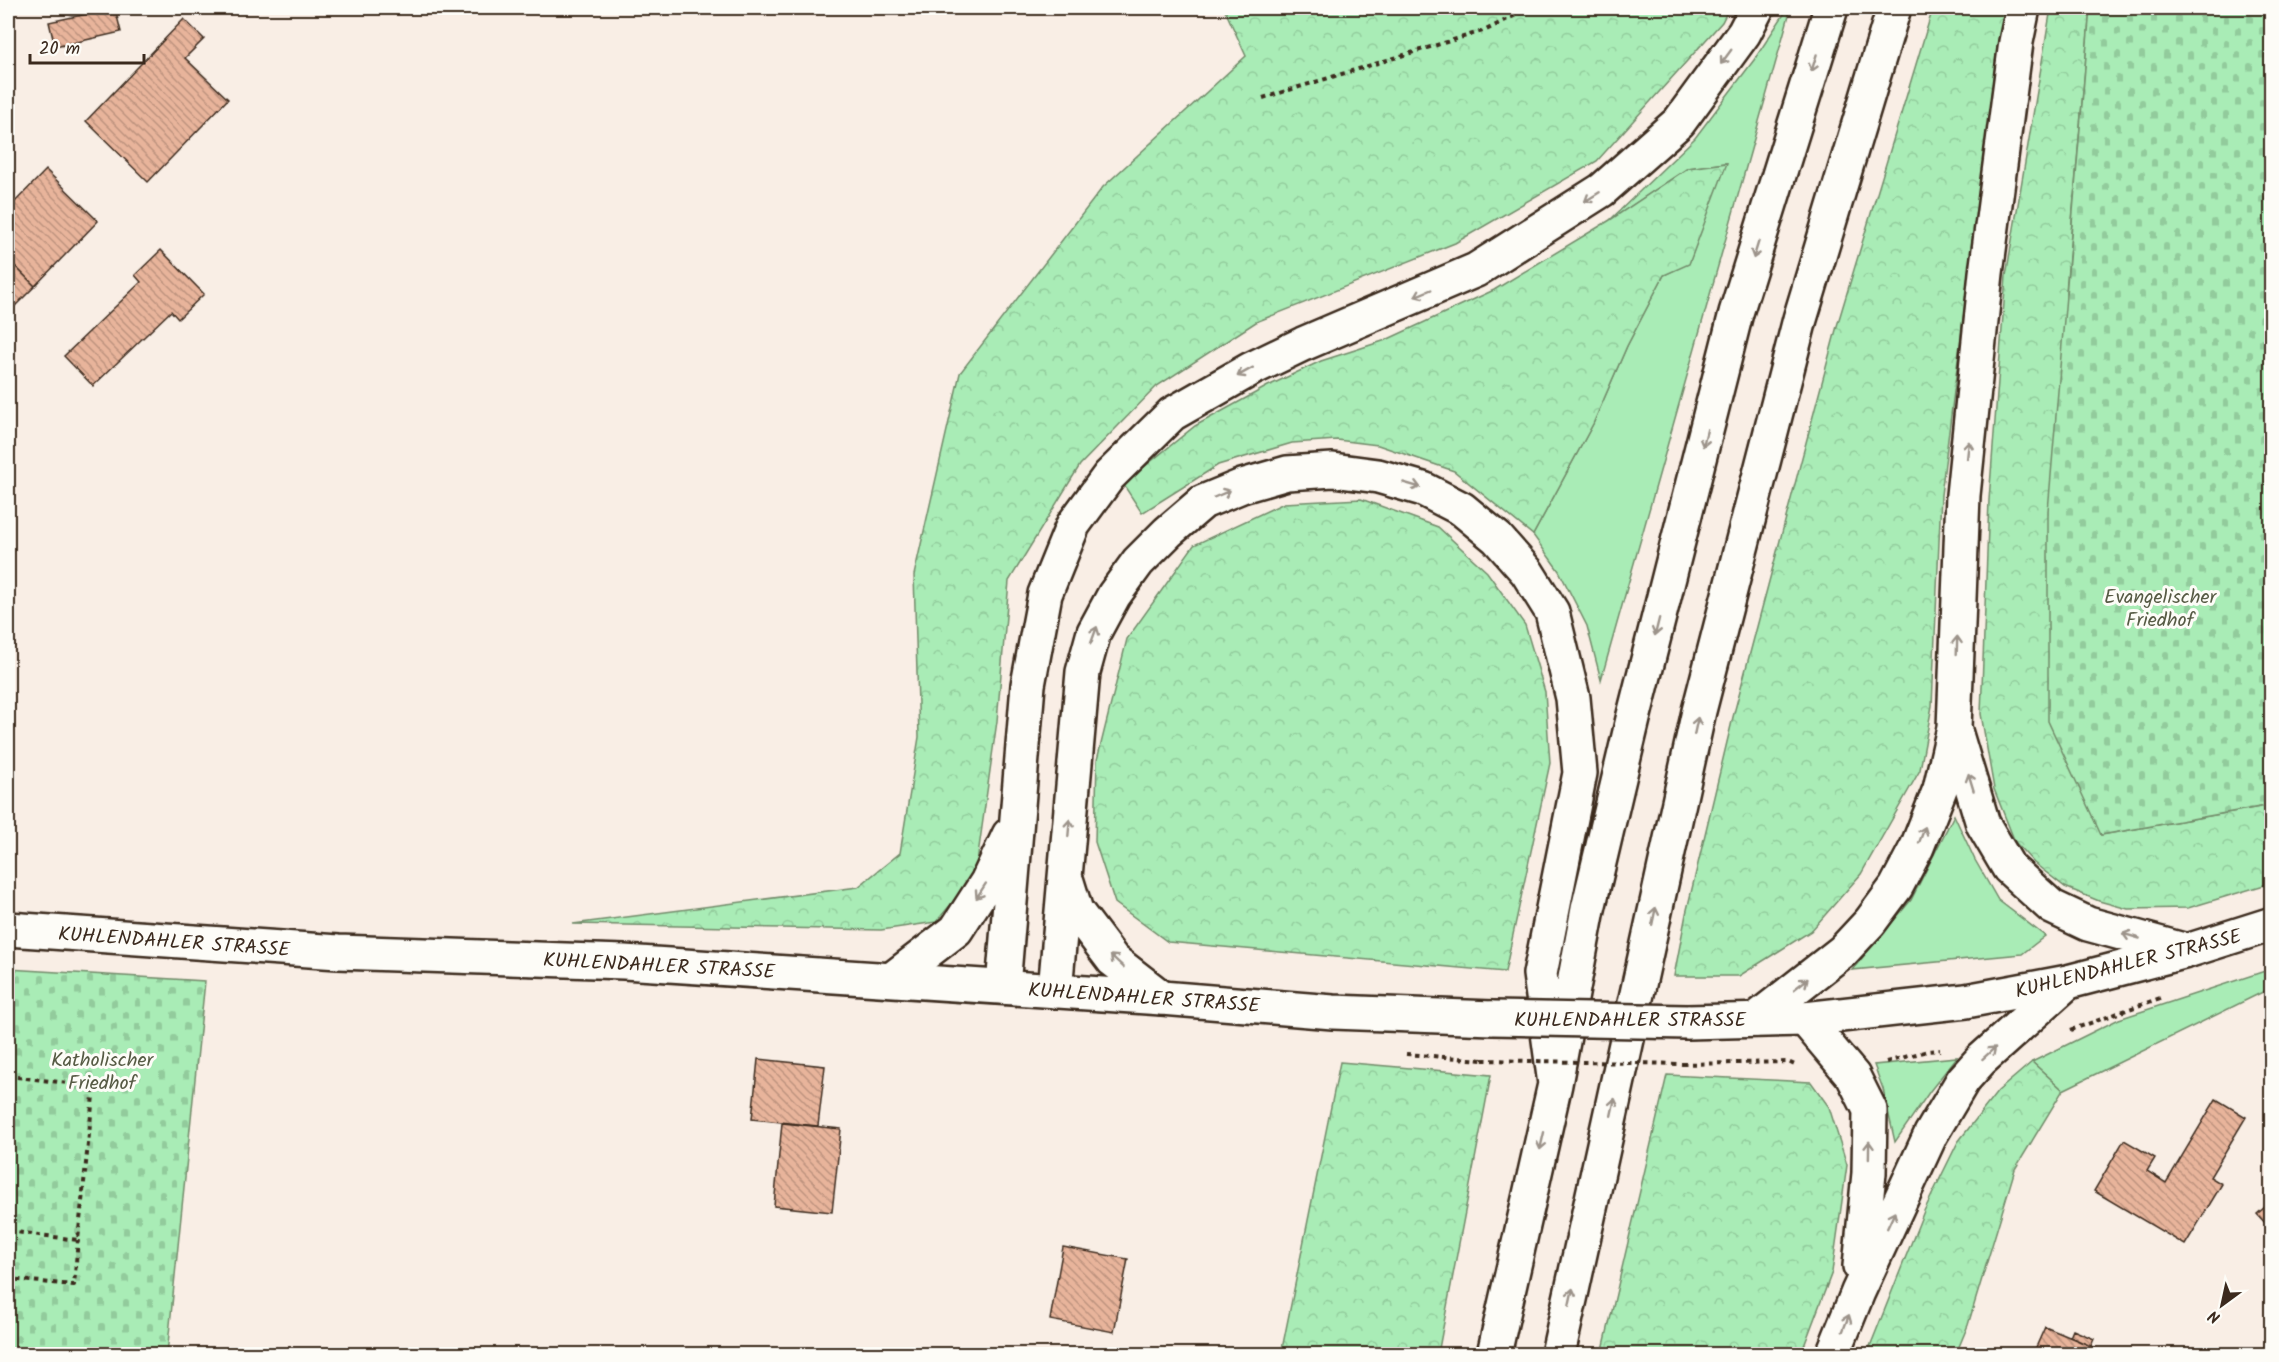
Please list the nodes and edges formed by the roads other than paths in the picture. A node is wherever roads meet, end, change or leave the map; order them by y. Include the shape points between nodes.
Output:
1 (1757, 8) edge
2 (1831, 8) edge
3 (1894, 8) edge
4 (2023, 8) edge
5 (1954, 728) junction
6 (1018, 820) junction
7 (1065, 877) junction
8 (2271, 924) edge
9 (8, 929) edge
10 (2187, 951) junction
11 (892, 979) junction
12 (2068, 982) junction
13 (1004, 987) junction
14 (1055, 991) junction
15 (1162, 998) junction
16 (1805, 1019) junction
17 (1755, 1020) junction
18 (1555, 1084) junction
19 (1858, 1292) junction
20 (1494, 1354) edge
21 (1558, 1354) edge
22 (1833, 1354) edge

1 -> 6 main road via 1744,33 1679,122 1602,190 1476,270 1303,344 1172,414 1109,476 1073,525 1045,594 1028,685
2 -> 18 main road via 1736,313 1588,909
21 -> 3 main road via 1699,711 1800,319
5 -> 4 main road via 1963,495 1988,262
10 -> 5 main road via 2088,924 2052,907 2009,868 1983,824
17 -> 5 main road via 1844,951 1896,887 1917,848 1940,789
6 -> 11 main road via 987,882 956,930
6 - 13 main road
7 - 14 main road
15 -> 7 main road via 1113,960 1076,910
7 -> 18 main road via 1083,672 1094,632 1138,562 1203,502 1287,473 1333,470 1377,476 1423,489 1462,509 1497,538 1527,572 1552,612 1573,698 1580,773 1540,974
8 - 10 main road, KUHLENDAHLER STRASSE
9 - 11 main road, KUHLENDAHLER STRASSE via 338,952 624,962
10 - 12 main road, KUHLENDAHLER STRASSE
11 - 13 main road, KUHLENDAHLER STRASSE
12 - 16 main road, KUHLENDAHLER STRASSE via 1966,1001
19 -> 12 main road via 1931,1134 1963,1080
13 - 14 main road, KUHLENDAHLER STRASSE
14 - 15 main road, KUHLENDAHLER STRASSE
15 - 17 main road, KUHLENDAHLER STRASSE, bridge via 1334,1012 1493,1018
16 - 17 main road, KUHLENDAHLER STRASSE
19 -> 16 main road via 1869,1173 1870,1110 1852,1076
18 -> 20 main road
22 -> 19 main road

